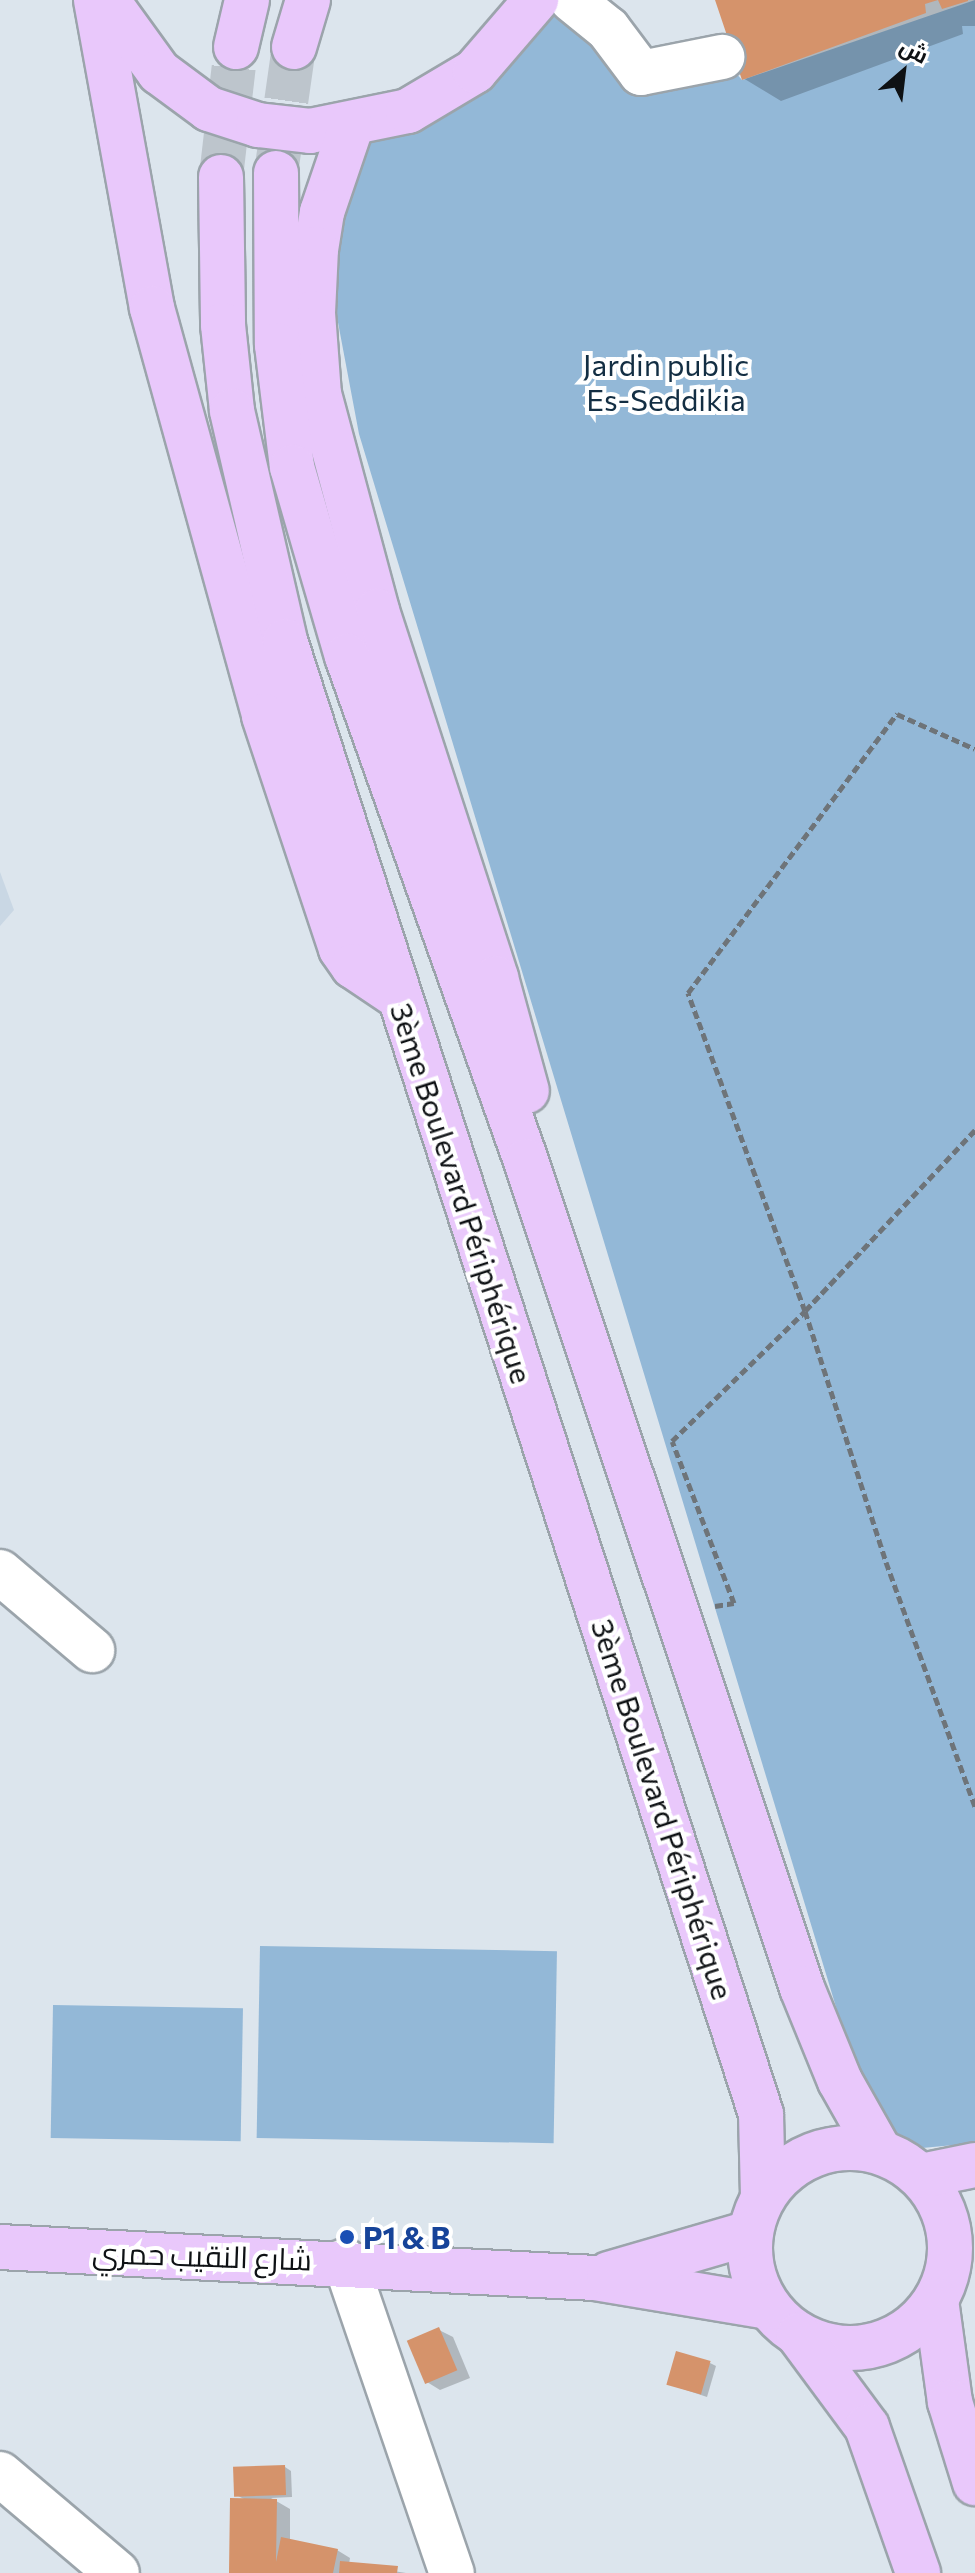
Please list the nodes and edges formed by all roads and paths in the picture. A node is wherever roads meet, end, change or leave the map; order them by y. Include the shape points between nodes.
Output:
1 (96, 0) edge
2 (107, 0) edge
3 (247, 0) edge
4 (308, 0) edge
5 (536, 0) edge
6 (572, 0) edge
7 (621, 0) edge
8 (236, 47) tunnel mouth
9 (294, 47) tunnel mouth
10 (722, 57) dead end
11 (641, 73) junction
12 (351, 127) junction
13 (276, 173) tunnel mouth
14 (221, 177) tunnel mouth
15 (975, 749) edge
16 (396, 995) junction
17 (975, 1130) edge
18 (526, 1161) junction
19 (805, 1311) junction
20 (0, 1572) edge
21 (678, 1614) junction
22 (92, 1650) dead end
23 (975, 1807) edge
24 (880, 2152) junction
25 (975, 2165) edge
26 (921, 2176) junction
27 (756, 2215) junction
28 (0, 2247) edge
29 (975, 2249) edge
30 (345, 2261) junction
31 (595, 2278) junction
32 (940, 2291) junction
33 (784, 2321) junction
34 (0, 2474) edge
35 (975, 2483) edge
36 (117, 2573) edge
37 (452, 2573) edge
38 (918, 2573) edge

1 - 16 main road via 152,308 264,716 341,949 353,966
2 - 12 main road via 159,72 209,109 258,125 310,131
3 - 8 main road
4 - 9 main road
5 - 12 main road via 475,71 408,111
6 - 11 street via 608,29
7 - 11 street
10 - 11 street
12 - 18 main road via 322,212 316,249 313,313 319,394 373,597 522,1068 532,1129
13 - 18 main road via 277,345 292,467 347,656
14 - 16 main road, 3ème Boulevard Périphérique via 223,325 232,411 254,521 285,641
15 - 19 path via 897,714 688,993
16 - 27 main road, 3ème Boulevard Périphérique via 761,2114
17 - 19 path
18 - 21 main road
19 - 21 path via 672,1441 734,1603
19 - 23 path via 886,1562
20 - 22 street
21 - 24 main road via 802,1988 840,2081
24 - 26 main road
24 - 27 main road via 847,2148 814,2153 776,2178
25 - 26 main road
26 - 32 main road via 946,2216 950,2240
27 - 31 main road, شارع النقيب حمري
27 - 33 main road via 749,2259
28 - 30 main road, شارع النقيب حمري
29 - 32 main road
30 - 31 main road, شارع النقيب حمري
30 - 37 street
31 - 33 main road, شارع النقيب حمري
32 - 33 main road via 920,2321 875,2345 849,2348
32 - 35 main road via 950,2402
33 - 38 main road via 867,2427
34 - 36 street

